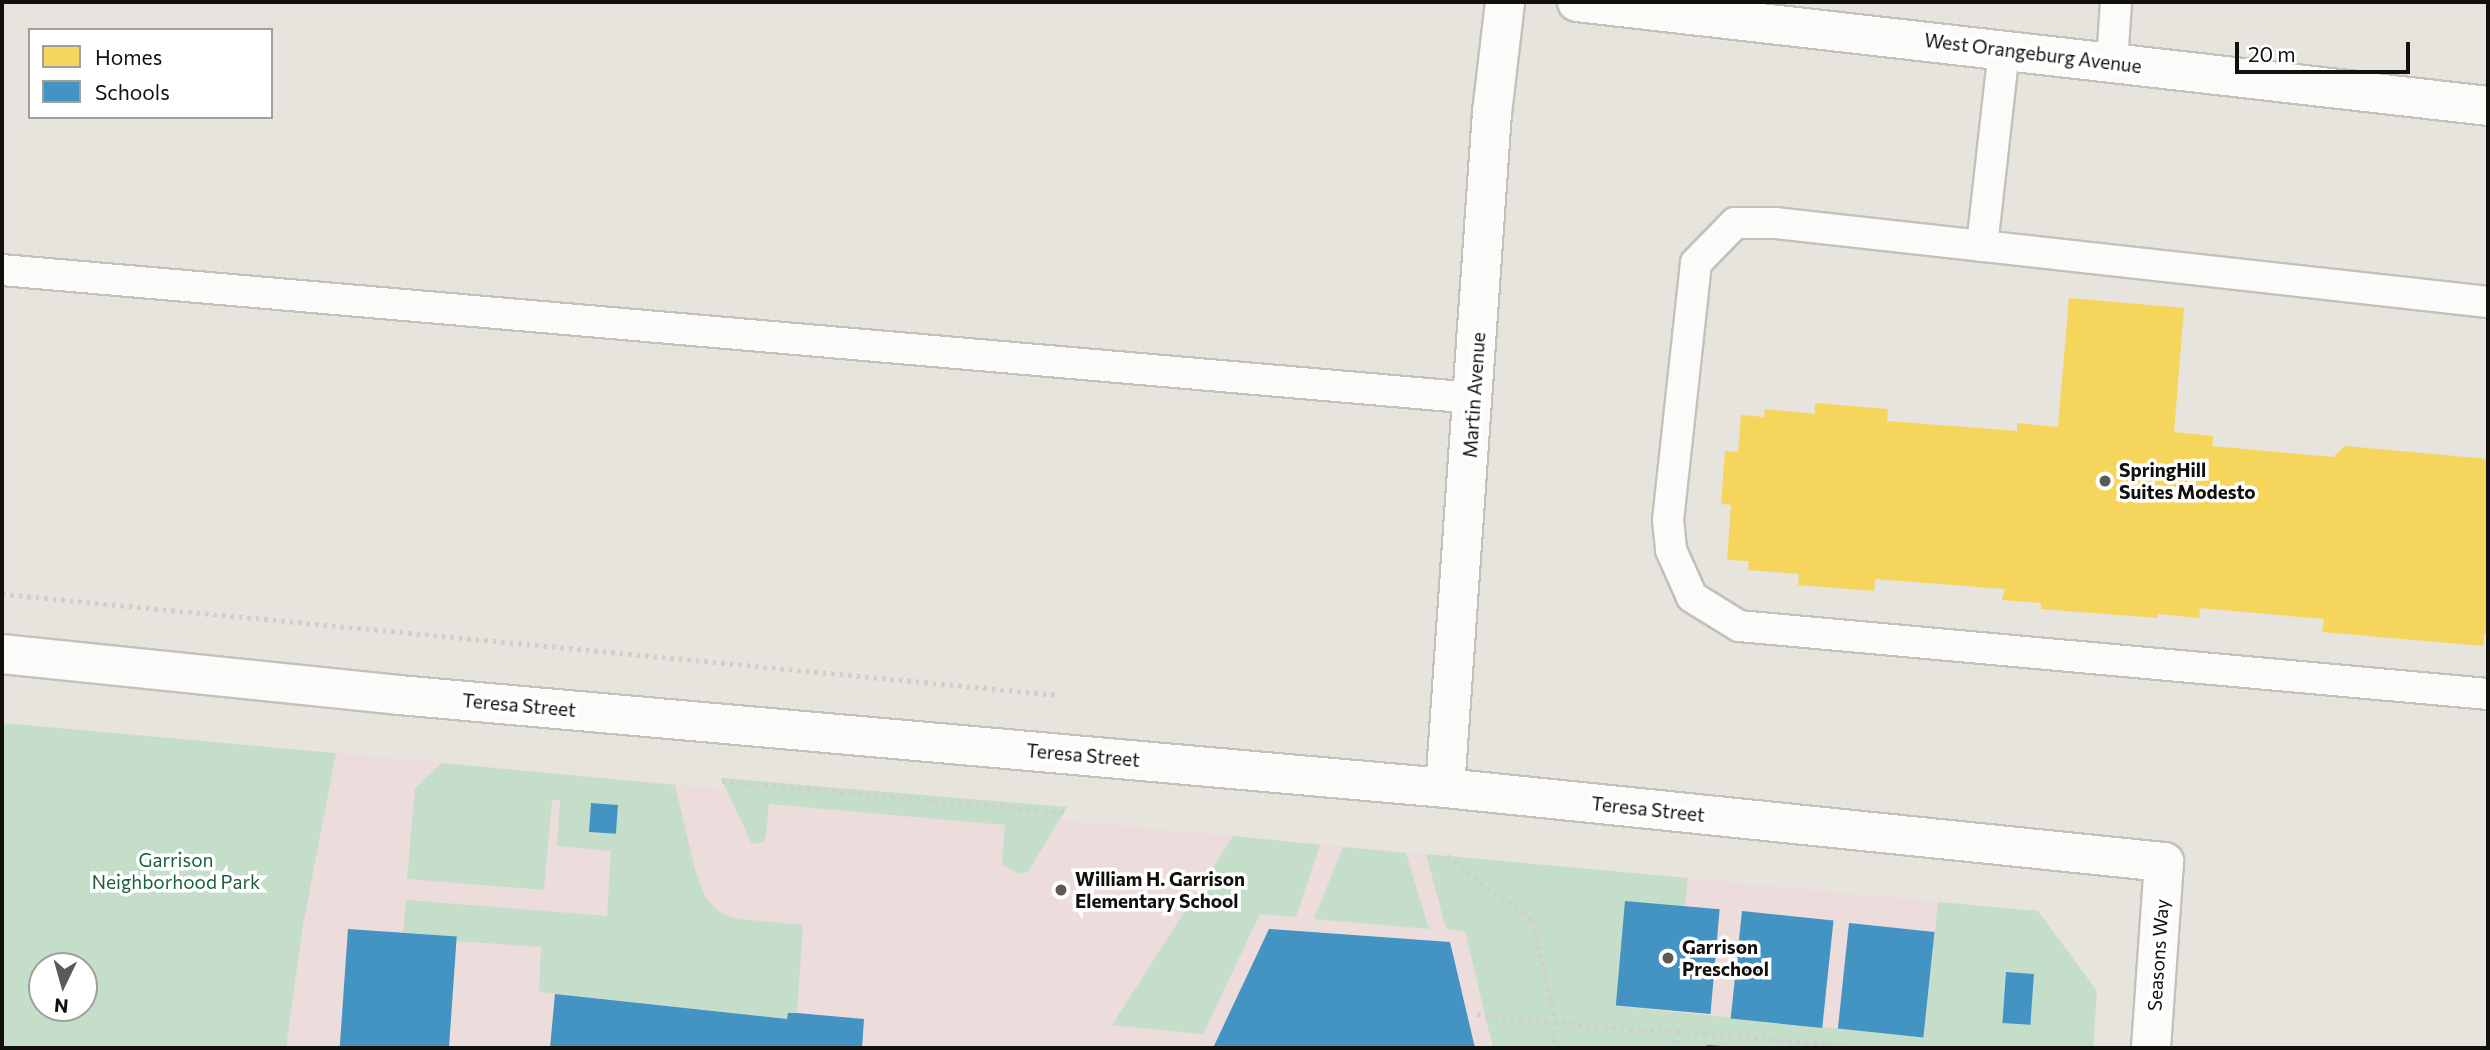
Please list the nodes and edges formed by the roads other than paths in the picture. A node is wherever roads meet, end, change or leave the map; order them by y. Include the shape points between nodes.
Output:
1 (1505, 2) edge
2 (1577, 2) edge
3 (2116, 2) edge
4 (2004, 50) junction
5 (2112, 62) junction
6 (2488, 106) edge
7 (1982, 246) junction
8 (2, 270) edge
9 (2488, 302) edge
10 (1474, 398) junction
11 (2, 654) edge
12 (2488, 694) edge
13 (1445, 788) junction
14 (2164, 862) joint
15 (2151, 1048) edge

1 - 10 street, Martin Avenue via 1492,113
2 - 4 street, West Orangeburg Avenue
3 - 5 lane
4 - 5 street, West Orangeburg Avenue
4 - 7 lane
5 - 6 street, West Orangeburg Avenue
7 - 9 lane
7 - 12 lane via 1776,223 1735,223 1696,263 1668,520 1671,550 1692,597 1739,626
8 - 10 lane
10 - 13 street, Martin Avenue
11 - 13 street, Teresa Street via 399,695
13 - 14 street, Teresa Street
14 - 15 street, Seasons Way

